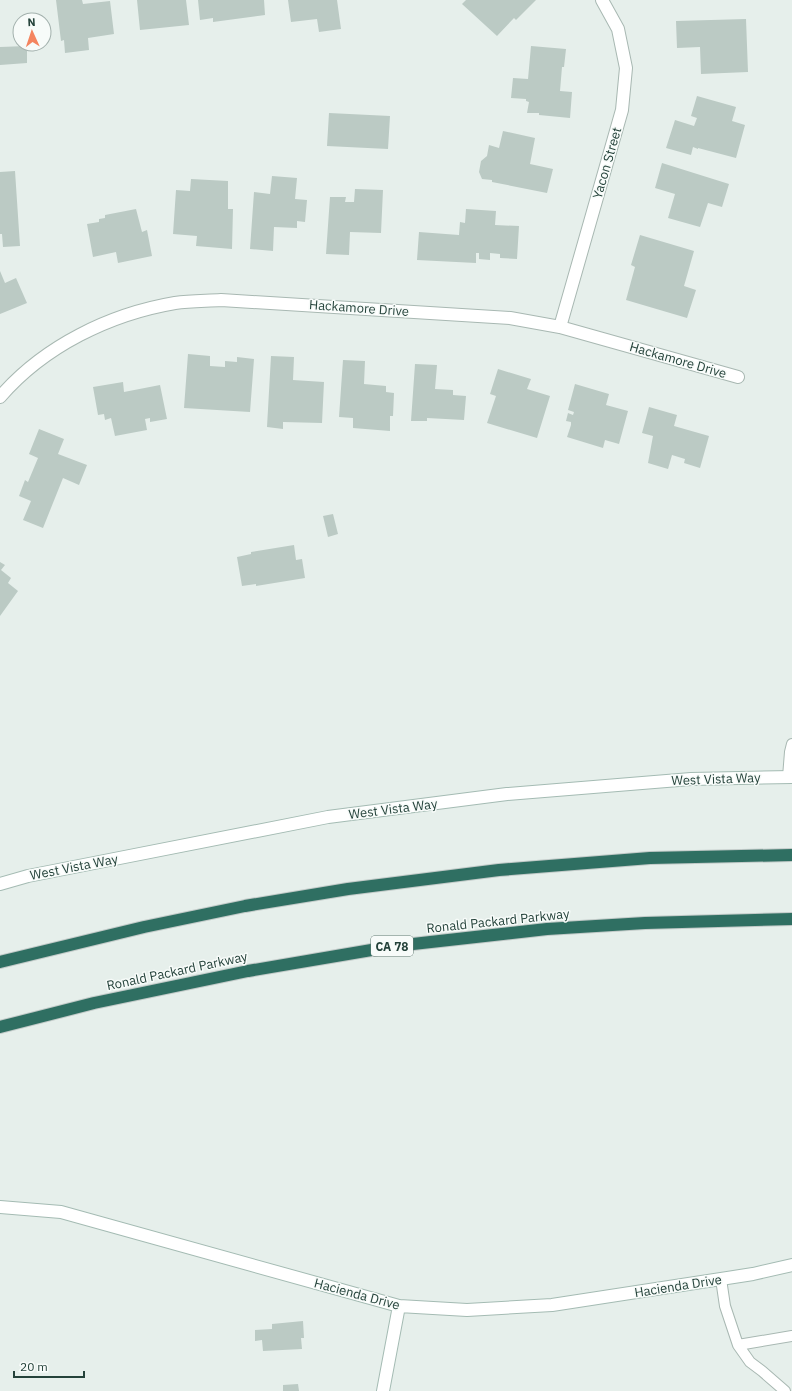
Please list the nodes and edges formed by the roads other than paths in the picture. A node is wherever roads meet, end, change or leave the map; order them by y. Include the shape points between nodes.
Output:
1 (602, 0) edge
2 (560, 327) junction
3 (738, 377) dead end
4 (0, 397) edge
5 (792, 744) edge
6 (790, 777) edge
7 (792, 854) edge
8 (0, 884) edge
9 (792, 919) edge
10 (0, 962) edge
11 (0, 1027) edge
12 (0, 1207) edge
13 (792, 1265) edge
14 (722, 1279) junction
15 (399, 1306) junction
16 (792, 1336) edge
17 (738, 1345) junction
18 (383, 1391) edge
19 (784, 1391) edge

1 - 2 main road, Yacon Street via 618,29 626,68 622,110
2 - 3 main road, Hackamore Drive
2 - 4 main road, Hackamore Drive via 510,318 221,300 176,303 135,312 86,331 37,362
5 - 6 lane
6 - 8 main road, West Vista Way via 691,779 515,794 328,817 36,874
7 - 10 highway via 650,858 499,870 348,889 245,906 144,927
9 - 11 highway, Ronald Packard Parkway / CA 78 via 645,923 547,930 395,946 248,971 94,1003
12 - 15 main road, Hacienda Drive via 61,1212
13 - 14 main road, Hacienda Drive
14 - 15 main road, Hacienda Drive via 552,1305 467,1310
14 - 17 lane via 725,1306
15 - 18 main road
16 - 17 lane
17 - 19 lane via 750,1362

